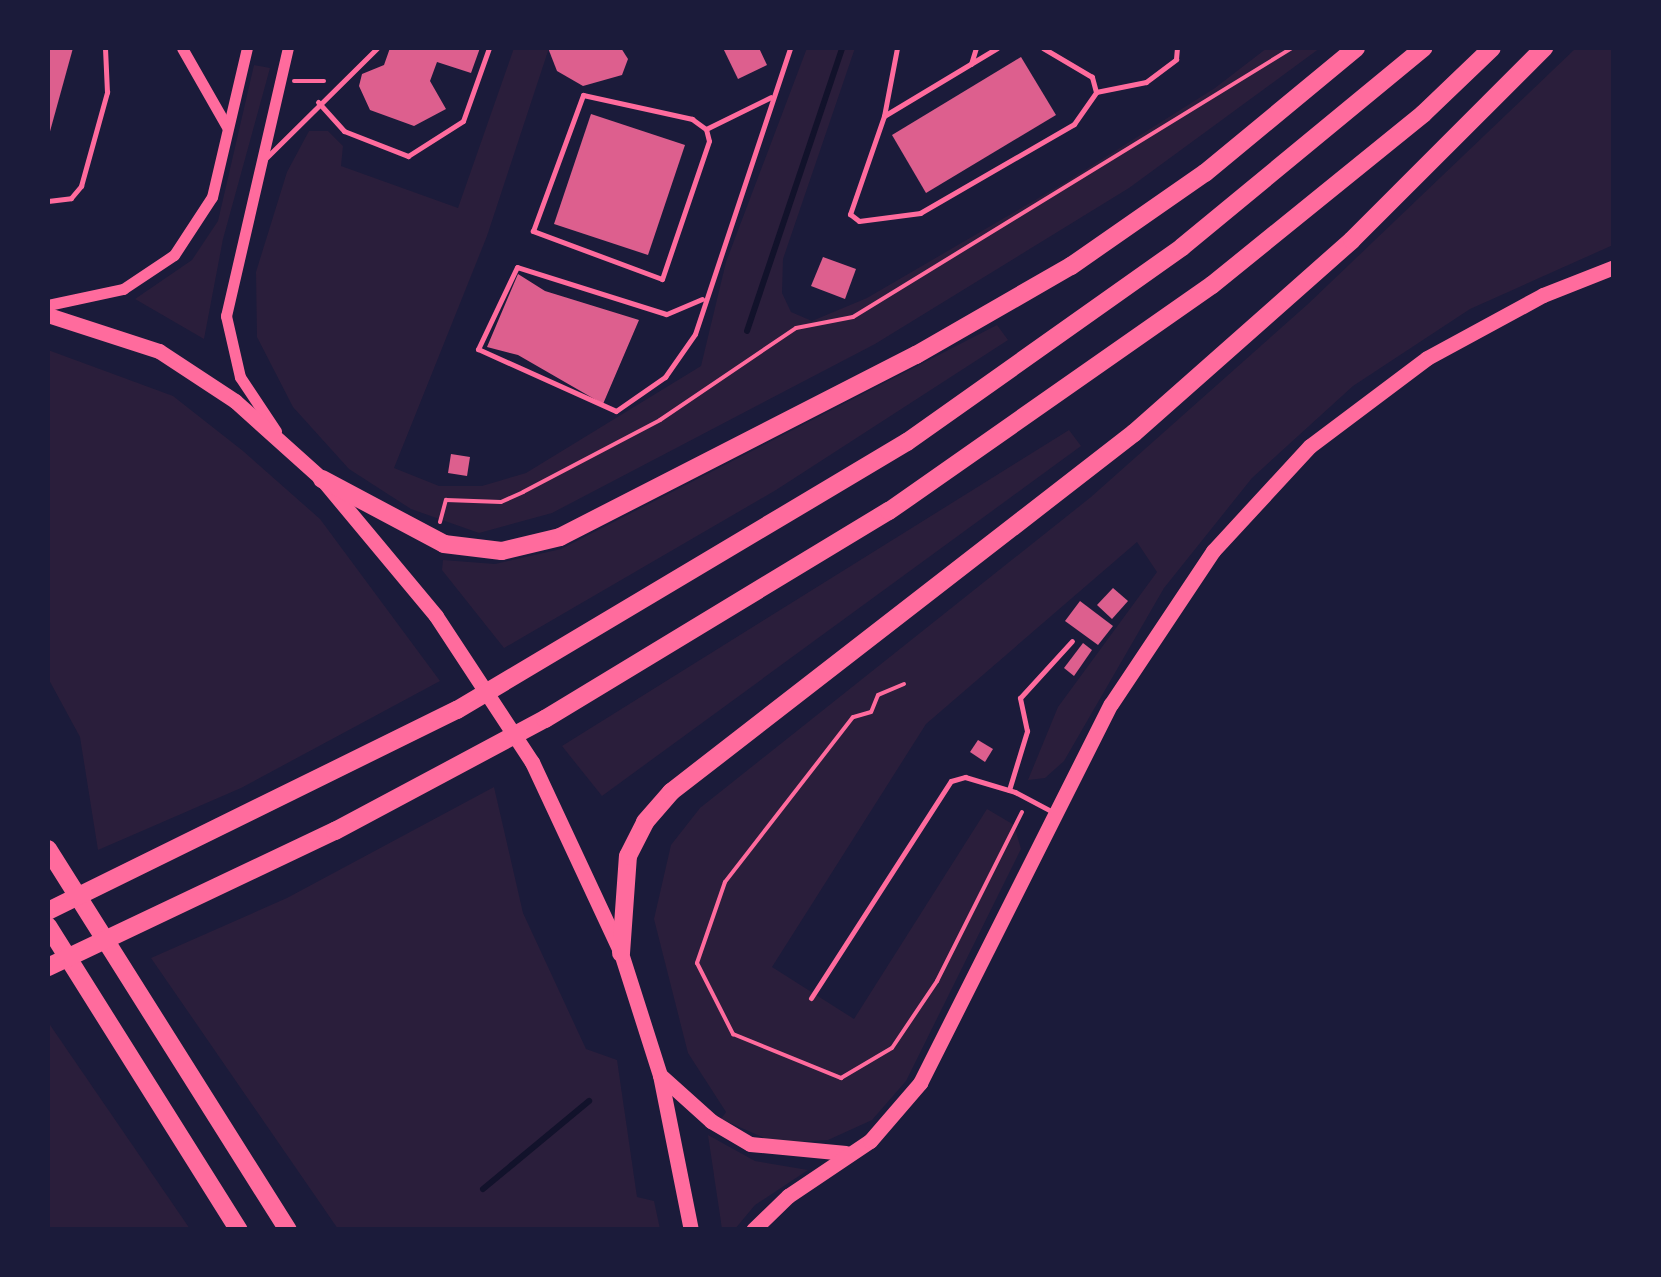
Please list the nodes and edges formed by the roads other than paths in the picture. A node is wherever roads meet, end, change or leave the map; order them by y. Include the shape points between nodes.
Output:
1 (106, 48) edge
2 (182, 48) edge
3 (247, 48) edge
4 (288, 48) edge
5 (377, 48) edge
6 (490, 48) edge
7 (790, 48) edge
8 (897, 48) edge
9 (976, 48) edge
10 (997, 48) edge
11 (1044, 48) edge
12 (1177, 48) edge
13 (1356, 48) edge
14 (1422, 48) edge
15 (1492, 48) edge
16 (1544, 48) edge
17 (971, 65) junction
18 (1096, 92) junction
19 (773, 96) junction
20 (318, 102) junction
21 (884, 116) junction
22 (227, 128) junction
23 (706, 129) junction
24 (262, 162) junction
25 (48, 200) edge
26 (1614, 268) edge
27 (702, 299) junction
28 (48, 305) edge
29 (48, 315) edge
30 (278, 435) junction
31 (322, 478) junction
32 (1072, 641) dead end
33 (1008, 790) junction
34 (1053, 812) junction
35 (48, 849) edge
36 (48, 911) edge
37 (48, 926) edge
38 (621, 953) junction
39 (48, 967) edge
40 (811, 998) dead end
41 (660, 1075) junction
42 (846, 1153) junction
43 (239, 1230) edge
44 (288, 1230) edge
45 (691, 1230) edge
46 (753, 1230) edge

1 - 25 lane via 107,92 81,186 71,198
2 - 22 street
3 - 22 street
4 - 24 street
5 - 20 lane
6 - 20 lane via 463,121 408,156 344,131
7 - 19 lane
8 - 21 lane
9 - 17 lane
10 - 17 lane
11 - 18 lane via 1092,77
12 - 18 lane via 1176,60 1146,82
13 - 31 highway via 1205,173 1071,266 916,354 560,537 502,550 444,544
14 - 36 highway via 1182,246 907,442 457,710
15 - 39 highway via 1315,204 1029,418 545,719 204,896
16 - 38 highway via 1352,240 1134,433 671,792 628,856
17 - 21 lane
18 - 21 lane via 1056,138 954,198 920,214 859,221 850,214
19 - 23 lane
19 - 27 lane
20 - 24 lane
22 - 28 street via 212,197 174,256 123,289
23 - 23 lane via 708,141 662,279 533,231 582,95 692,119
24 - 30 street via 232,278 226,334 240,377
26 - 34 main road via 1543,294 1427,358 1310,446 1184,588
27 - 27 lane via 680,361 616,411 478,349 518,267 666,314
29 - 30 main road via 159,352
30 - 31 main road
31 - 38 main road via 436,616 508,724 574,845
32 - 33 lane via 1020,698 1026,731
33 - 34 lane
33 - 40 lane via 965,777 951,781
34 - 42 main road via 920,1083 894,1119
35 - 44 highway
37 - 43 highway
38 - 41 main road
41 - 42 main road via 711,1121 750,1144
41 - 45 main road
42 - 46 main road

